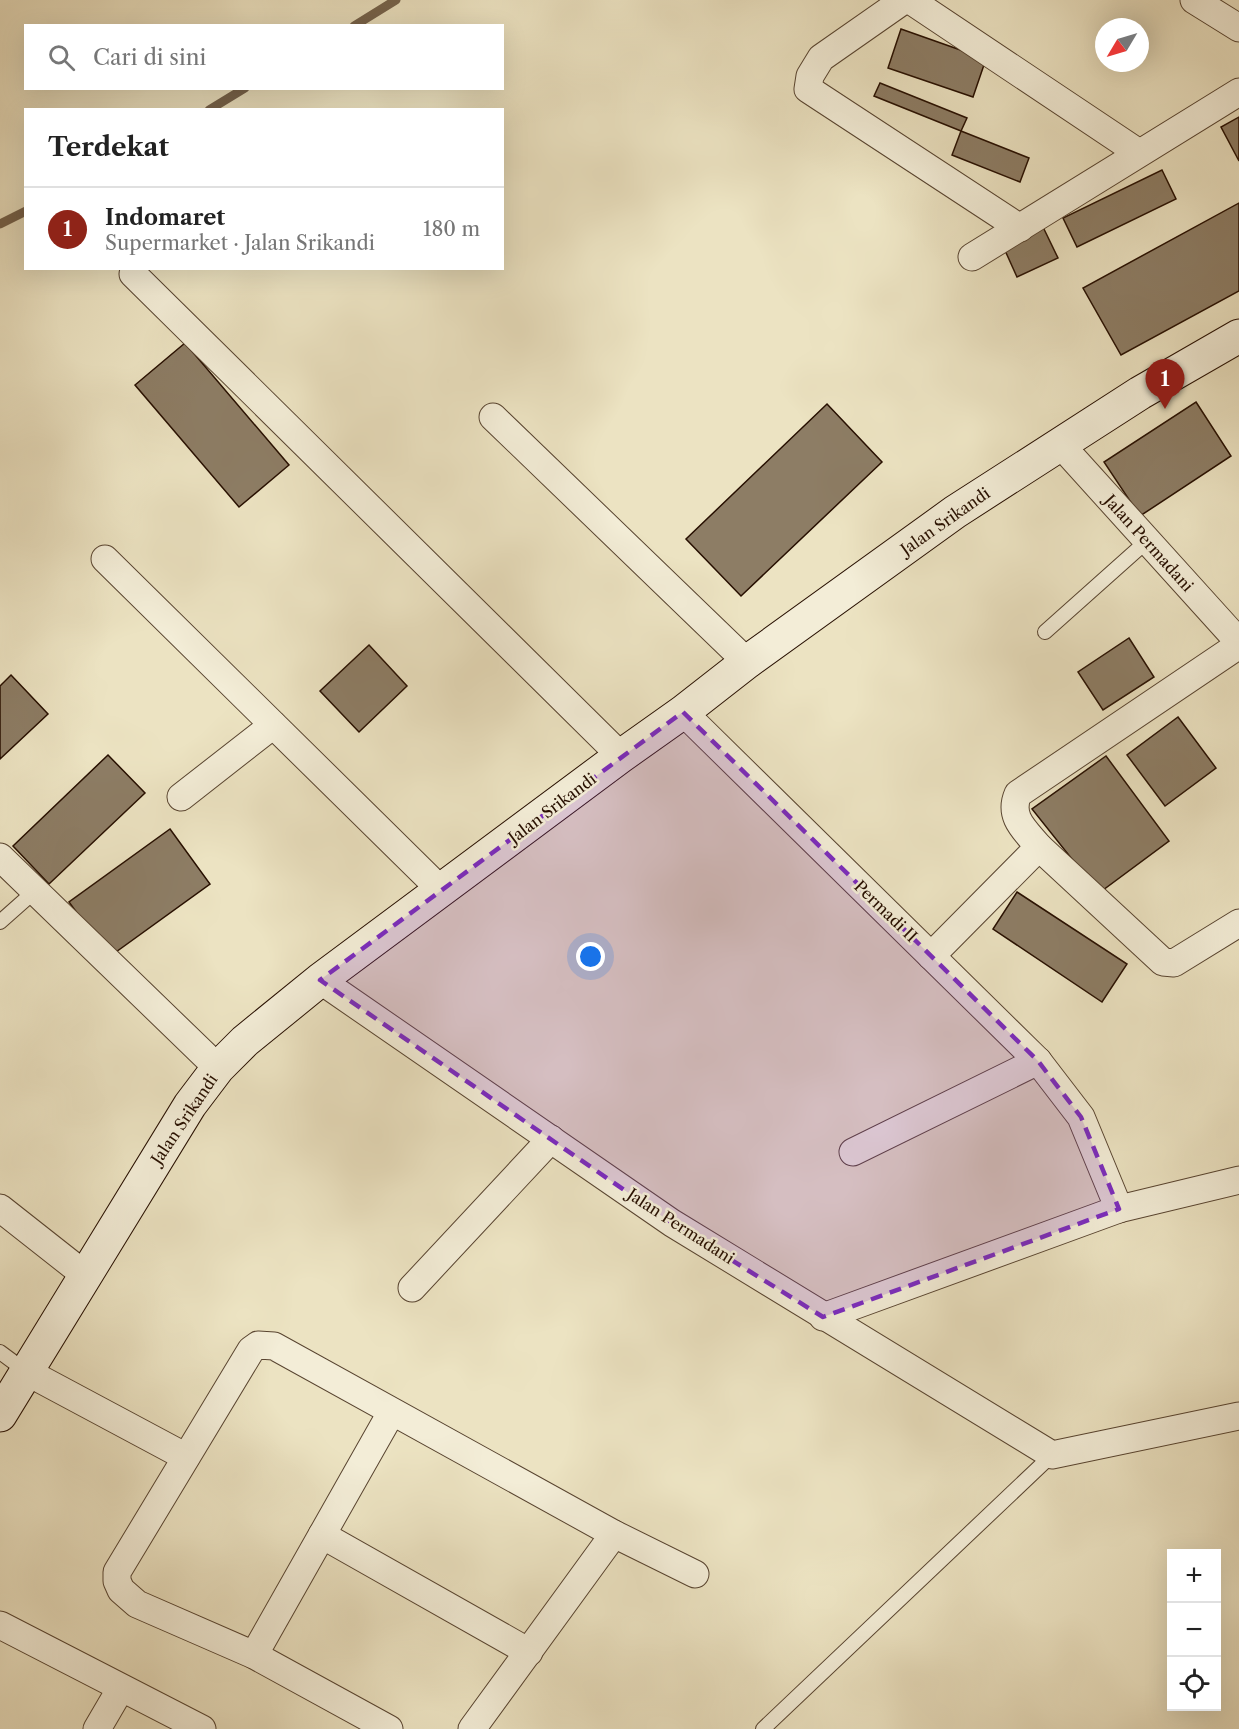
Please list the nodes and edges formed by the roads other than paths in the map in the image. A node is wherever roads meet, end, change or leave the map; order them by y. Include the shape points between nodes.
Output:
1 (904, 0) edge
2 (910, 0) edge
3 (1194, 0) edge
4 (1239, 28) edge
5 (1239, 93) edge
6 (1139, 153) junction
7 (1020, 228) junction
8 (972, 256) dead end
9 (133, 274) dead end
10 (1235, 343) edge
11 (493, 417) dead end
12 (1060, 444) junction
13 (1147, 541) junction
14 (105, 559) dead end
15 (1045, 632) dead end
16 (1239, 644) edge
17 (747, 662) junction
18 (683, 712) junction
19 (273, 725) junction
20 (621, 756) junction
21 (181, 797) dead end
22 (1039, 847) junction
23 (0, 857) edge
24 (35, 891) junction
25 (442, 891) junction
26 (0, 922) edge
27 (1239, 923) edge
28 (931, 956) junction
29 (320, 980) junction
30 (1038, 1061) junction
31 (218, 1068) junction
32 (551, 1139) junction
33 (853, 1152) dead end
34 (1239, 1180) edge
35 (0, 1208) edge
36 (1119, 1209) junction
37 (85, 1275) junction
38 (412, 1288) dead end
39 (823, 1317) junction
40 (0, 1352) edge
41 (27, 1372) junction
42 (391, 1413) junction
43 (0, 1415) edge
44 (1239, 1416) edge
45 (1052, 1455) junction
46 (186, 1457) junction
47 (614, 1534) junction
48 (322, 1535) junction
49 (695, 1574) dead end
50 (0, 1625) edge
51 (528, 1652) junction
52 (254, 1655) junction
53 (120, 1688) junction
54 (97, 1729) edge
55 (202, 1729) edge
56 (388, 1729) edge
57 (472, 1729) edge
58 (764, 1729) edge

1 - 7 street via 821,58 810,76 808,89
2 - 6 street
3 - 4 street
5 - 6 street
6 - 7 street
7 - 8 street
9 - 20 street
10 - 12 main road, Jalan Srikandi via 1140,393
11 - 17 street
12 - 13 street, Jalan Permadani
12 - 17 main road, Jalan Srikandi via 955,512
13 - 15 lane
13 - 16 street, Jalan Permadani
14 - 19 street
16 - 22 street via 1018,794 1013,804 1015,818
17 - 18 main road, Jalan Srikandi
18 - 20 main road, Jalan Srikandi
18 - 28 street, Permadi II
19 - 21 street
19 - 25 street
20 - 25 main road, Jalan Srikandi
22 - 27 street via 1163,962 1174,963
22 - 28 street
23 - 24 street
24 - 26 lane
24 - 31 street
25 - 29 main road, Jalan Srikandi
28 - 30 street, Permadi II
29 - 31 main road, Jalan Srikandi
29 - 32 street, Jalan Permadani
30 - 33 street
30 - 36 street, Permadi II via 1081,1117
31 - 37 main road, Jalan Srikandi via 190,1106
32 - 38 street
32 - 39 street, Jalan Permadani via 672,1223
34 - 36 street
35 - 37 street
36 - 39 street
37 - 41 main road, Jalan Srikandi
39 - 45 street, Jalan Permadani
40 - 41 lane
41 - 43 main road, Jalan Srikandi
41 - 46 street
42 - 46 street via 274,1346 258,1345 251,1350
42 - 47 street
42 - 48 street
44 - 45 street
45 - 58 lane
46 - 52 street via 117,1572 117,1581 137,1604
47 - 49 street
47 - 51 street
48 - 51 street
48 - 52 street
50 - 53 street
51 - 57 street
52 - 56 street
53 - 54 street
53 - 55 street

